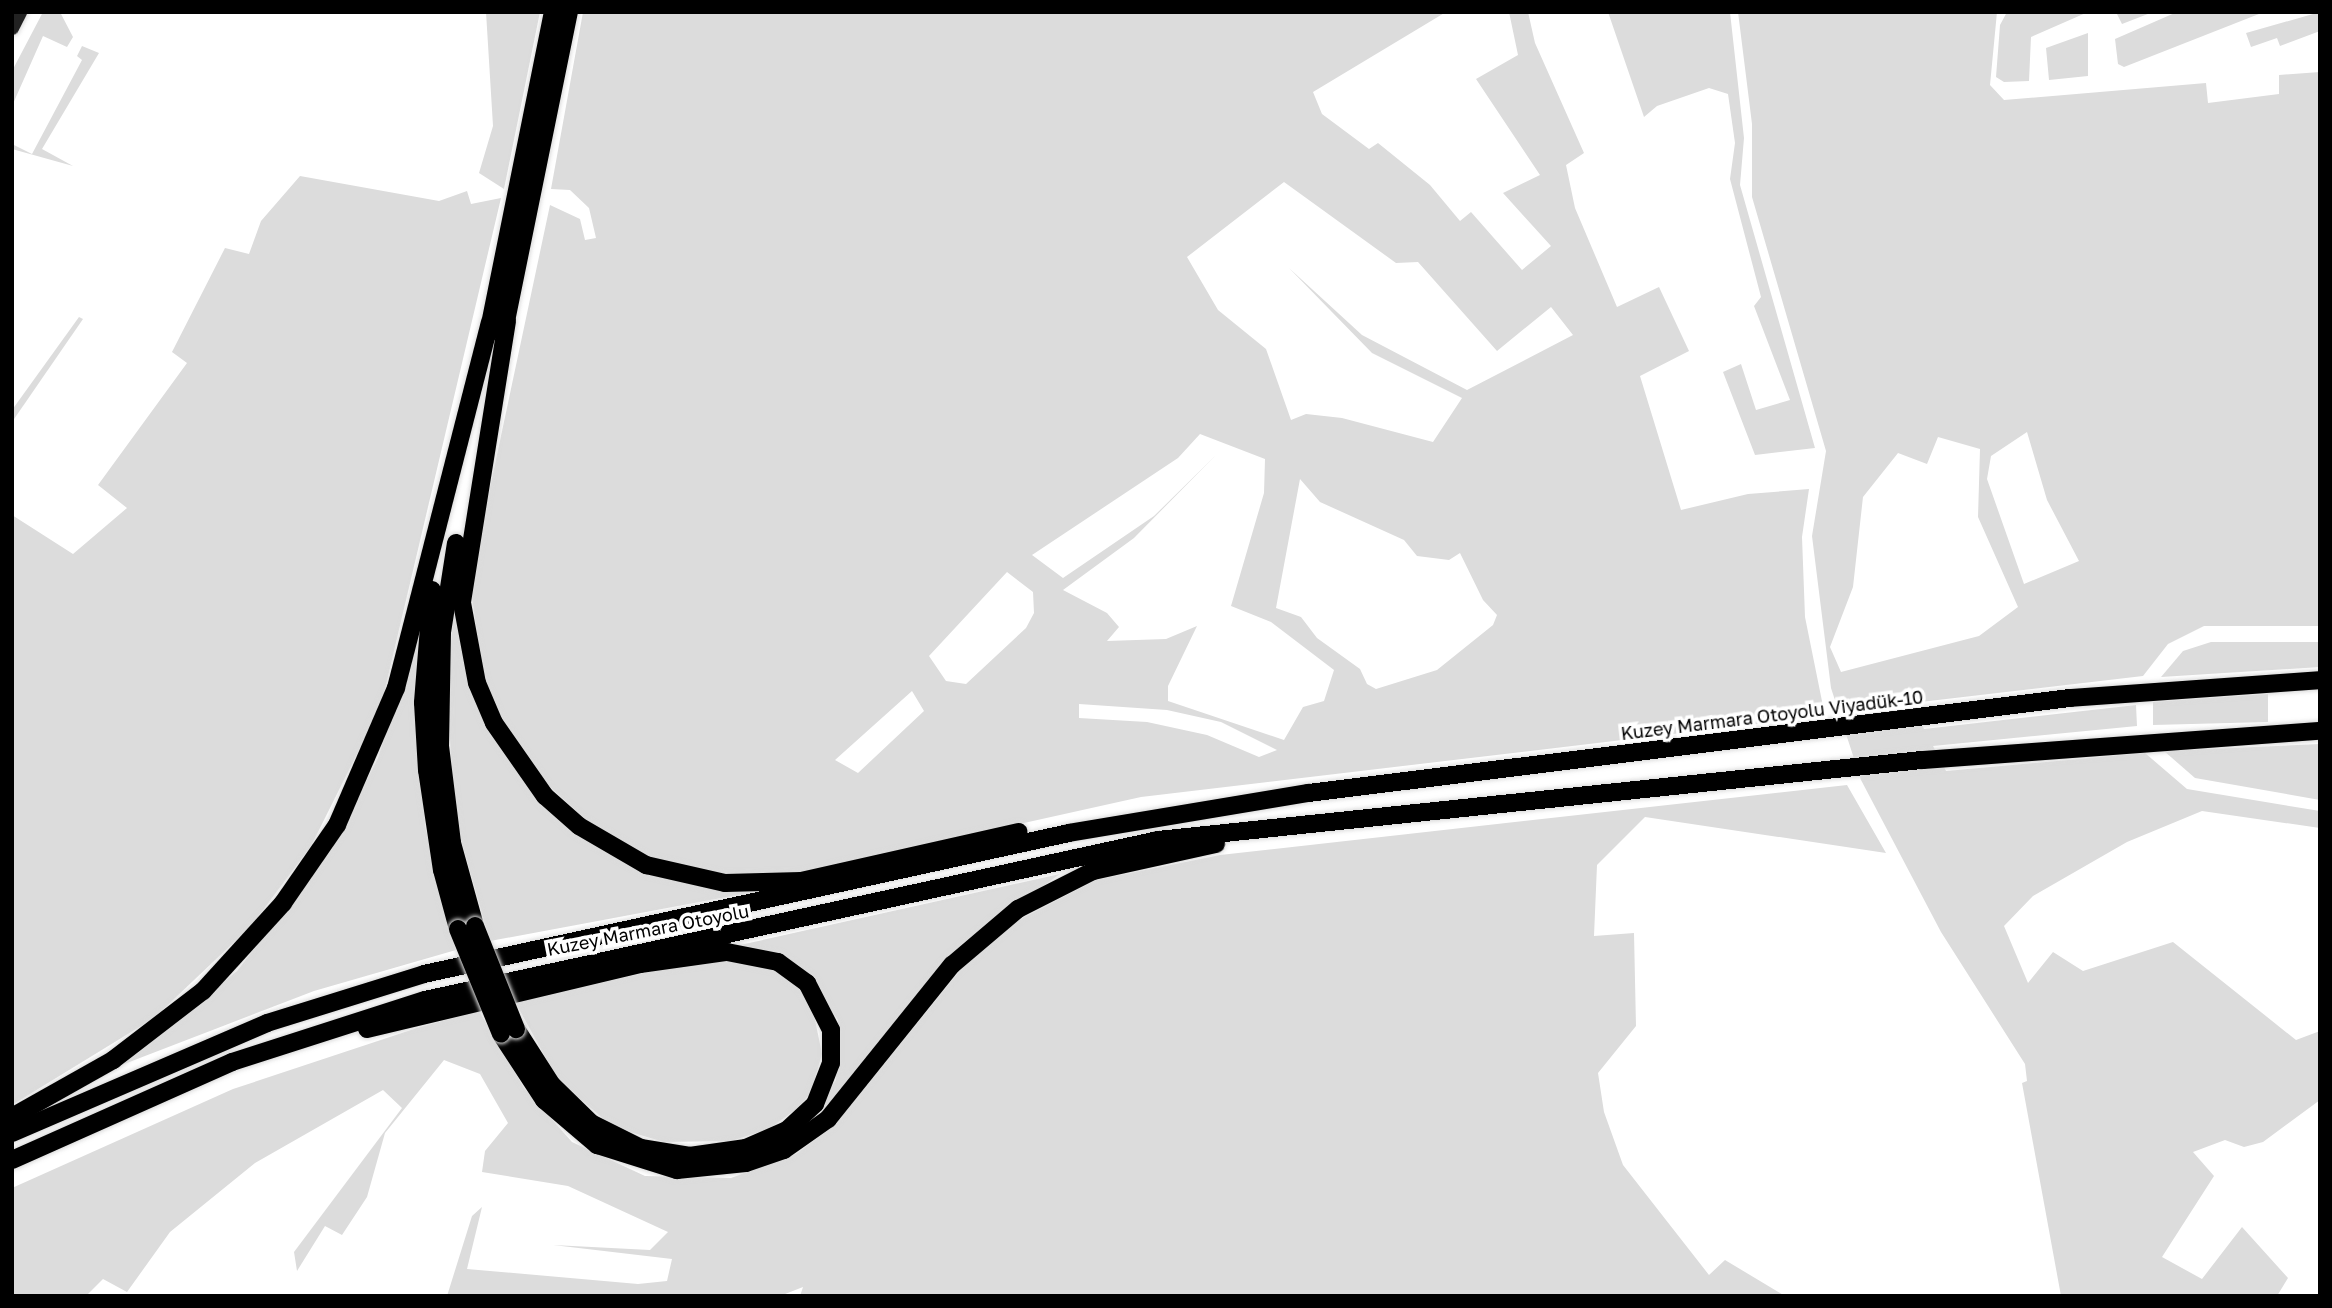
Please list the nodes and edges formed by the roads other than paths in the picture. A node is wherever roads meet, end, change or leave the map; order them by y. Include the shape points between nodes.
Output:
1 (20, 12) edge
2 (553, 12) edge
3 (569, 12) edge
4 (12, 28) edge
5 (499, 322) junction
6 (2320, 680) edge
7 (2320, 731) edge
8 (1309, 793) joint
9 (1178, 812) junction
10 (1315, 822) junction
11 (509, 1031) junction
12 (232, 1062) junction
13 (12, 1117) edge
14 (12, 1133) edge
15 (12, 1160) edge

1 - 4 main road
2 - 5 highway
3 - 5 highway
5 - 9 highway via 464,563 467,645 504,743 545,796 579,826 656,868 756,884 801,881 1078,818
5 - 11 highway, bridge via 444,521 425,657 429,792 466,928
5 - 13 highway via 396,688 337,825 284,903 202,991 113,1060
6 - 8 highway, Kuzey Marmara Otoyolu Viyadük-10 via 2070,698
7 - 10 highway via 2249,731
8 - 9 highway, Kuzey Marmara Otoyolu
9 - 14 highway, Kuzey Marmara Otoyolu via 424,974 268,1023
10 - 11 highway via 1115,865 1036,897 952,965 828,1119 784,1150 746,1163 677,1170 597,1145 544,1100
10 - 12 highway, Kuzey Marmara Otoyolu via 1158,840 536,974 425,1000
11 - 12 highway via 552,1086 592,1123 641,1149 690,1156 746,1148 787,1130 815,1104 831,1063 828,1020 807,983 778,962 727,952 640,964
12 - 15 highway, Kuzey Marmara Otoyolu

